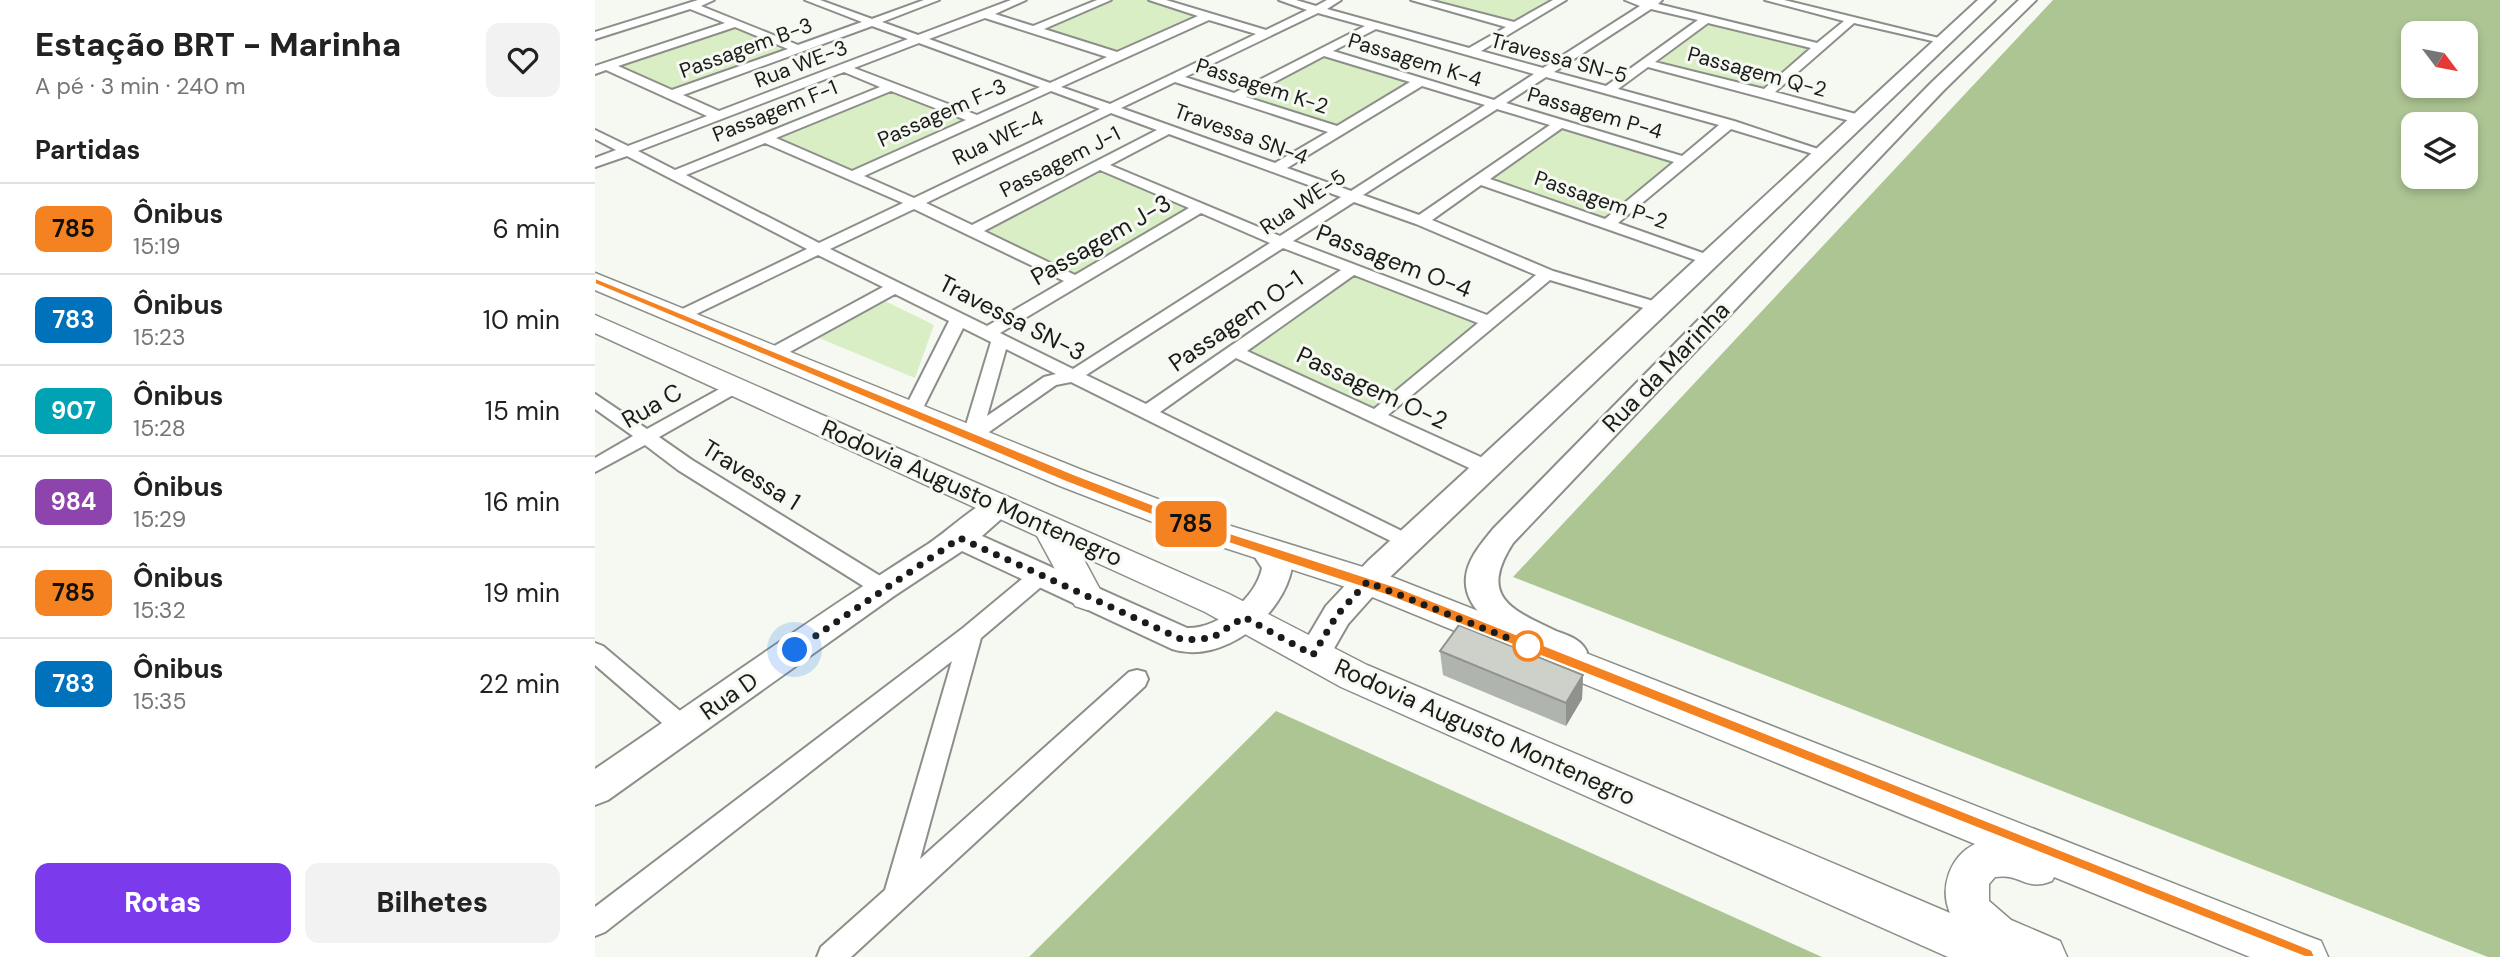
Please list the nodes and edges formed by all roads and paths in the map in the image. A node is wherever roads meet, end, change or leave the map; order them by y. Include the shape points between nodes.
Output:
1 (709, 0) edge
2 (810, 0) edge
3 (933, 0) edge
4 (1021, 0) edge
5 (1106, 0) edge
6 (1154, 0) edge
7 (1285, 0) edge
8 (1336, 0) edge
9 (1561, 0) edge
10 (1630, 0) edge
11 (1770, 0) edge
12 (1987, 0) edge
13 (2028, 0) edge
14 (1421, 1) edge
15 (1654, 2) edge
16 (691, 6) junction
17 (1316, 9) junction
18 (985, 14) junction
19 (1209, 16) junction
20 (1852, 19) junction
21 (1705, 20) junction
22 (871, 22) junction
23 (734, 24) junction
24 (1374, 26) junction
25 (1516, 26) junction
26 (1032, 30) junction
27 (1265, 33) junction
28 (595, 36) edge
29 (918, 39) junction
30 (1935, 46) junction
31 (1819, 47) junction
32 (798, 49) junction
33 (1324, 52) junction
34 (1469, 53) junction
35 (1120, 57) junction
36 (1646, 63) junction
37 (601, 68) edge
38 (844, 68) junction
39 (1543, 74) junction
40 (1174, 78) junction
41 (1421, 81) junction
42 (890, 87) junction
43 (1052, 88) junction
44 (1607, 91) junction
45 (1766, 93) junction
46 (674, 94) junction
47 (1234, 98) junction
48 (1923, 102) junction
49 (1494, 105) junction
50 (1107, 108) junction
51 (719, 116) junction
52 (1858, 119) junction
53 (977, 120) junction
54 (1560, 124) junction
55 (1729, 124) junction
56 (1167, 130) junction
57 (1339, 131) junction
58 (595, 134) edge
59 (764, 138) junction
60 (628, 150) junction
61 (1823, 153) junction
62 (1684, 161) junction
63 (595, 163) edge
64 (1099, 165) junction
65 (1275, 169) junction
66 (675, 175) junction
67 (850, 177) junction
68 (1480, 180) junction
69 (1349, 196) junction
70 (914, 203) junction
71 (1201, 207) junction
72 (1421, 221) junction
73 (1609, 223) junction
74 (972, 231) junction
75 (1281, 242) junction
76 (818, 249) junction
77 (1709, 260) junction
78 (1353, 269) junction
79 (1547, 274) junction
80 (595, 281) edge
81 (1076, 281) junction
82 (895, 287) junction
83 (1657, 307) junction
84 (680, 316) junction
85 (959, 318) junction
86 (1490, 322) junction
87 (595, 323) edge
88 (994, 336) junction
89 (1234, 351) junction
90 (771, 355) junction
91 (1073, 376) junction
92 (734, 387) junction
93 (595, 400) edge
94 (912, 412) junction
95 (1147, 412) junction
96 (1376, 416) junction
97 (972, 435) junction
98 (646, 439) junction
99 (595, 466) edge
100 (1489, 469) junction
101 (999, 505) junction
102 (1049, 527) junction
103 (960, 538) junction
104 (1409, 543) junction
105 (1266, 551) junction
106 (1041, 575) junction
107 (1367, 582) junction
108 (883, 588) junction
109 (1087, 597) junction
110 (1244, 617) junction
111 (971, 634) junction
112 (595, 652) edge
113 (1313, 655) junction
114 (1137, 679) dead end
115 (1667, 701) junction
116 (684, 728) junction
117 (595, 789) edge
118 (895, 898) junction
119 (595, 923) edge
120 (831, 957) edge
121 (1999, 957) edge
122 (2044, 957) edge
123 (2252, 957) edge
124 (2305, 957) edge

1 - 16 street
2 - 22 street, Travessa SN-4
3 - 22 street, Passagem B-3
4 - 18 street, Rua WE-3
5 - 26 street
6 - 19 street
7 - 17 street, Travessa SN-5
8 - 17 street, Rua WE-4
9 - 25 street
10 - 15 street
11 - 20 street via 1835,11
12 - 30 main road, Rua da Marinha
13 - 48 main road, Rua da Marinha
14 - 25 street
15 - 21 street
15 - 39 street, Rua WE-5
16 - 23 street
16 - 28 street
17 - 24 street, Travessa SN-5
17 - 27 street, Rua WE-4
18 - 26 street
18 - 29 street, Rua WE-3
19 - 27 street
19 - 35 street, Passagem F-3
20 - 30 street
20 - 31 street
21 - 31 street
21 - 36 street
22 - 29 street, Travessa SN-4
22 - 32 street, Passagem B-3
23 - 32 street
23 - 37 street
24 - 33 street
24 - 34 street, Travessa SN-5
25 - 34 street
26 - 35 street
27 - 40 street, Rua WE-4
29 - 38 street, Rua WE-3
29 - 43 street, Travessa SN-4
30 - 48 main road via 1897,97 1910,106
30 - 52 main road, Rua da Marinha
31 - 45 street
32 - 46 street, Passagem B-3
33 - 41 street, Passagem K-4
33 - 47 street
34 - 39 street, Travessa SN-5
35 - 43 street, Passagem F-3
36 - 44 street
36 - 45 street, Passagem Q-2
37 - 46 street
38 - 42 street
38 - 51 street, Rua WE-3
39 - 44 street, Travessa SN-5
39 - 49 street, Rua WE-5
40 - 47 street, Passagem K-2
40 - 50 street, Rua WE-4
41 - 49 street, Passagem K-4
41 - 57 street
42 - 53 street
42 - 59 street, Passagem F-1
43 - 50 street, Travessa SN-4
43 - 53 street, Passagem F-3
44 - 55 street, Travessa SN-5
45 - 52 street, Passagem Q-2
46 - 51 street
47 - 57 street, Passagem K-2
48 - 115 main road, Rua da Marinha via 1503,536 1486,560 1483,596 1495,612
49 - 54 street, Passagem P-4
49 - 69 street, Rua WE-5
50 - 56 street, Travessa SN-4
50 - 70 street, Rua WE-4
51 - 60 street, Rua WE-3
52 - 61 main road, Rua da Marinha
53 - 67 street, Passagem F-3
54 - 62 street, Passagem P-4
54 - 68 street
55 - 61 street, Travessa SN-5
55 - 62 street
56 - 64 street, Passagem J-1
56 - 65 street, Travessa SN-4
57 - 65 street
58 - 60 street, Travessa SN-3
59 - 66 street, Passagem F-1
59 - 67 street
60 - 63 street, Rua WE-3
60 - 66 street, Travessa SN-3
61 - 77 main road, Rua da Marinha
62 - 73 street
64 - 71 street
64 - 74 street, Passagem J-1
65 - 69 street, Travessa SN-4
66 - 76 street, Travessa SN-3
67 - 70 street
68 - 72 street
68 - 73 street, Passagem P-2
69 - 72 street, Travessa SN-4
69 - 75 street, Rua WE-5
70 - 74 street
70 - 76 street, Rua WE-4
71 - 75 street
71 - 81 street, Passagem J-3
72 - 79 street, Travessa SN-4
73 - 77 street, Passagem P-2
74 - 81 street
75 - 78 street, Passagem O-4
75 - 91 street, Rua WE-5
76 - 82 street, Travessa SN-3
76 - 84 street, Rua WE-4
77 - 83 main road, Rua da Marinha
78 - 86 street, Passagem O-4
78 - 89 street, Passagem O-1
79 - 83 street, Travessa SN-4
79 - 86 street
80 - 84 main road, Rodovia Augusto Montenegro
81 - 88 street, Passagem J-3
82 - 85 street, Travessa SN-3
82 - 90 street
83 - 100 main road, Rua da Marinha
84 - 90 main road, Rodovia Augusto Montenegro
85 - 88 street, Travessa SN-3
85 - 94 street
86 - 96 street
87 - 92 main road, Rodovia Augusto Montenegro
88 - 91 street, Travessa SN-3
88 - 97 street
89 - 95 street, Passagem O-1
89 - 96 street, Passagem O-2
90 - 94 main road, Rodovia Augusto Montenegro
91 - 95 street, Travessa SN-3
91 - 97 street, Rua WE-5 via 1050,381
92 - 98 street, Rua C
92 - 101 main road, Rodovia Augusto Montenegro
93 - 98 street, Travessa 1
94 - 97 main road, Rodovia Augusto Montenegro
95 - 104 street, Travessa SN-3
96 - 100 street, Passagem O-2
97 - 105 main road, Rodovia Augusto Montenegro via 1071,478
98 - 99 street, Rua C
98 - 108 street, Travessa 1
100 - 104 main road, Rua da Marinha
101 - 102 main road, Rodovia Augusto Montenegro
101 - 103 main road, Rua D
102 - 109 main road
102 - 110 main road, Rodovia Augusto Montenegro
103 - 106 main road
103 - 108 main road, Rua D
104 - 107 main road, Rua da Marinha
105 - 107 main road, Rodovia Augusto Montenegro
105 - 110 main road via 1277,573
106 - 109 main road
106 - 111 street
107 - 113 main road, Rua da Marinha via 1337,615
107 - 115 main road, Rodovia Augusto Montenegro
108 - 116 main road, Rua D
109 - 110 main road via 1183,640 1212,638
110 - 113 main road, Rodovia Augusto Montenegro
111 - 118 street
111 - 119 street
112 - 116 street
113 - 121 main road, Rodovia Augusto Montenegro
114 - 118 street
115 - 124 main road, Rodovia Augusto Montenegro
116 - 117 main road, Rua D
118 - 120 street
122 - 123 main road via 1996,936 1979,923 1965,900 1966,880 1981,864 1999,856 2019,859

